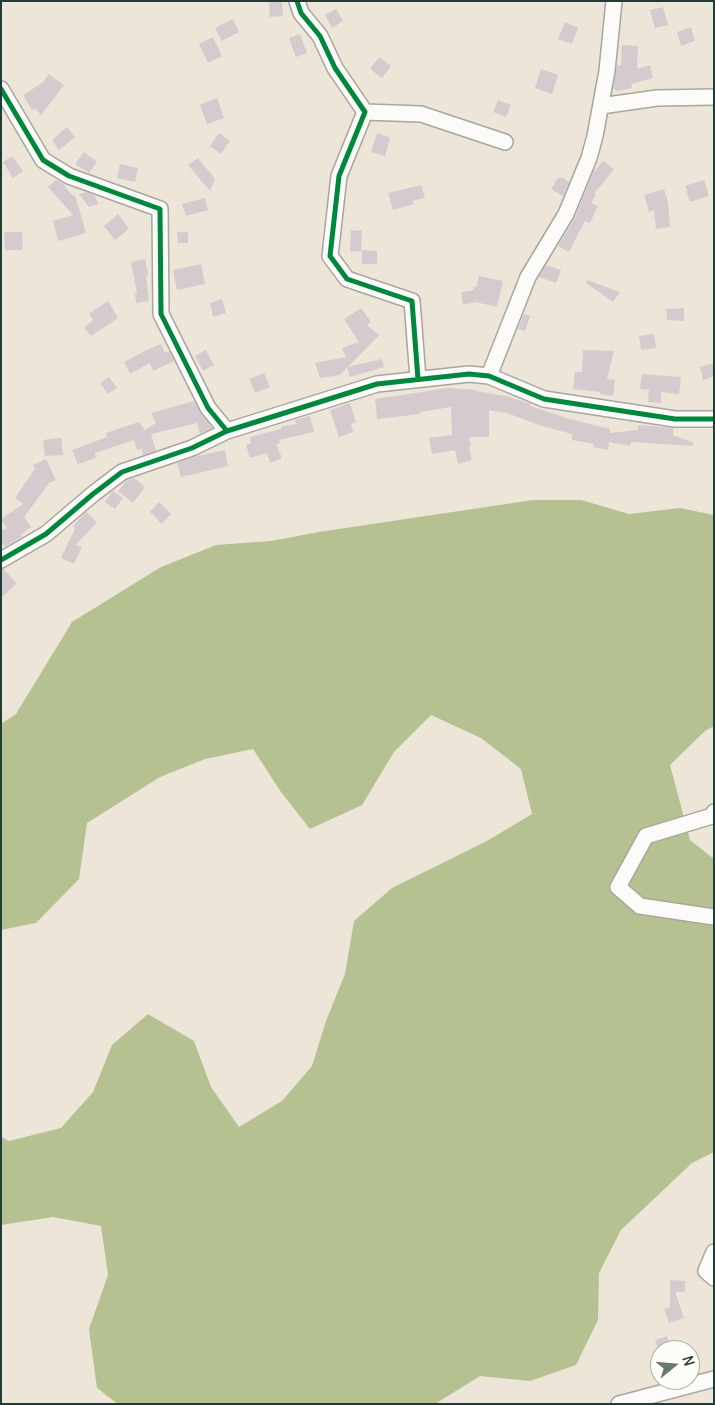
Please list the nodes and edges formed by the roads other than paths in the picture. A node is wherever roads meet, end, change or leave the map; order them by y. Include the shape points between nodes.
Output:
1 (297, 1) edge
2 (614, 1) edge
3 (1, 88) edge
4 (714, 97) edge
5 (601, 106) junction
6 (365, 112) junction
7 (505, 142) dead end
8 (489, 376) junction
9 (418, 378) junction
10 (714, 419) edge
11 (227, 431) junction
12 (1, 560) edge
13 (714, 812) edge
14 (714, 917) edge
15 (714, 1252) edge
16 (714, 1278) edge
17 (714, 1379) edge
18 (619, 1404) edge

1 - 6 street via 301,13 320,36 335,68
2 - 5 street
3 - 11 street via 43,160 69,176 160,210 161,314 208,408
4 - 5 street via 657,98
5 - 8 street via 589,158 569,206 528,277
6 - 7 street via 421,114
6 - 9 street via 339,176 330,256 347,279 412,301
8 - 9 street via 469,374
8 - 10 street via 544,399 675,419
9 - 11 street via 377,384
11 - 12 street via 192,448 122,472 46,534
13 - 14 street via 712,816 646,836 618,887 640,906
15 - 16 street via 706,1271
17 - 18 street

